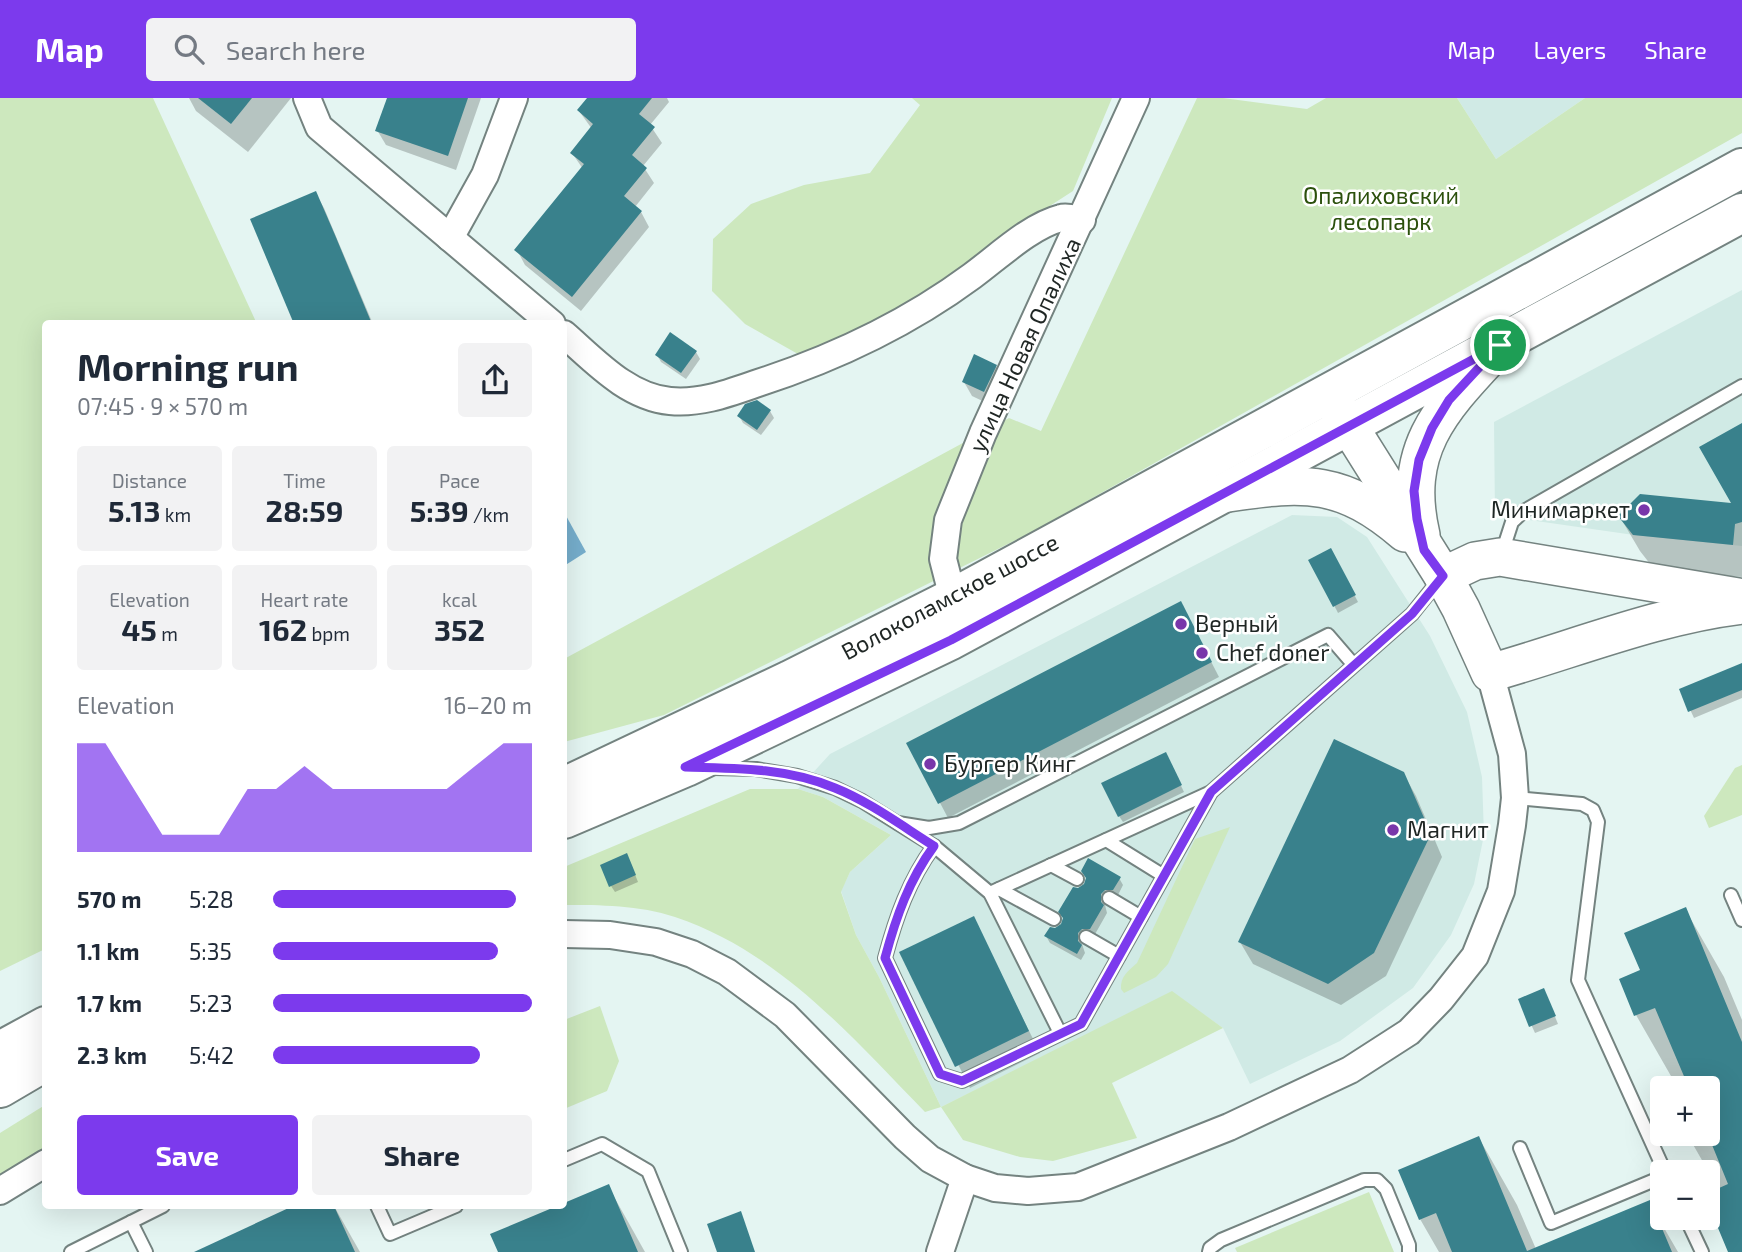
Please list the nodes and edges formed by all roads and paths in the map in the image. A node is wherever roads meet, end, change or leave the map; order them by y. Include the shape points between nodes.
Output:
1 (307, 98) edge
2 (513, 98) edge
3 (1136, 98) edge
4 (1742, 168) edge
5 (1741, 216) edge
6 (1082, 220) junction
7 (450, 237) junction
8 (547, 320) edge
9 (567, 337) edge
10 (1500, 345) junction
11 (1742, 386) edge
12 (1328, 392) junction
13 (1349, 427) junction
14 (1225, 493) junction
15 (1500, 557) junction
16 (1433, 563) junction
17 (1742, 597) edge
18 (953, 598) junction
19 (1742, 606) edge
20 (1353, 664) junction
21 (1490, 673) junction
22 (685, 767) junction
23 (567, 786) edge
24 (1211, 792) junction
25 (1515, 798) junction
26 (567, 818) edge
27 (898, 823) junction
28 (1105, 840) junction
29 (934, 846) junction
30 (1051, 865) junction
31 (1164, 876) junction
32 (1077, 879) dead end
33 (995, 891) junction
34 (1731, 895) dead end
35 (1109, 898) dead end
36 (1141, 917) junction
37 (1054, 919) dead end
38 (1742, 920) edge
39 (567, 934) edge
40 (1086, 937) dead end
41 (1119, 956) junction
42 (1060, 1033) junction
43 (22, 1045) edge
44 (0, 1088) edge
45 (1520, 1148) dead end
46 (567, 1159) edge
47 (1660, 1160) edge
48 (42, 1165) edge
49 (965, 1178) junction
50 (1650, 1182) edge
51 (0, 1191) edge
52 (157, 1209) edge
53 (378, 1209) edge
54 (449, 1209) edge
55 (131, 1222) junction
56 (1692, 1230) edge
57 (71, 1252) edge
58 (146, 1252) edge
59 (681, 1252) edge
60 (940, 1252) edge
61 (1209, 1252) edge
62 (1409, 1252) edge
63 (1702, 1252) edge

1 - 7 street via 319,127
2 - 7 street via 485,175
3 - 6 street, улица Новая Опалиха
4 - 12 main road, Волоколамское шоссе
5 - 10 main road, Волоколамское шоссе
6 - 9 street via 1063,217 1037,228 938,301 860,345 708,400 669,401 639,393
6 - 18 street, улица Новая Опалиха via 983,433 948,520 943,559
7 - 8 street
10 - 13 main road, Волоколамское шоссе
10 - 16 street via 1449,400 1419,460 1414,491 1417,519
11 - 15 lane via 1524,511 1512,522
12 - 13 street
12 - 18 main road, Волоколамское шоссе
13 - 14 main road, Волоколамское шоссе
13 - 16 street
14 - 16 street via 1311,485 1340,491 1367,504
14 - 22 main road, Волоколамское шоссе via 951,640
15 - 16 street
15 - 17 street
16 - 20 lane via 1412,614
16 - 21 street via 1461,609
18 - 23 main road, Волоколамское шоссе
19 - 21 street via 1667,619
20 - 24 lane
20 - 27 lane via 1328,635 959,823 929,828
21 - 25 street via 1512,754
22 - 26 main road, Волоколамское шоссе
22 - 27 lane via 755,769 797,776 835,788
24 - 28 lane
24 - 31 lane
25 - 47 lane via 1582,804 1593,810 1598,822 1578,980
25 - 49 street via 1501,891 1475,956 1409,1032 1350,1070 1229,1127 1078,1187 1028,1191 995,1188
27 - 29 lane
28 - 30 lane
28 - 31 lane
29 - 33 lane
29 - 42 lane via 919,866 898,912 885,958 940,1074 962,1081
30 - 32 lane
30 - 33 lane
31 - 36 lane
33 - 37 lane
33 - 42 lane
34 - 38 lane
35 - 36 lane
36 - 41 lane
39 - 49 street via 656,942 727,972 785,1015 930,1159
40 - 41 lane
41 - 42 lane via 1081,1024
43 - 44 main road
45 - 50 lane via 1551,1223
46 - 59 lane via 602,1144 648,1171
48 - 51 street
49 - 60 street
52 - 55 lane
53 - 54 lane via 390,1234
55 - 57 lane
55 - 58 lane
56 - 63 lane
61 - 62 lane via 1221,1240 1364,1180 1377,1180 1386,1189

